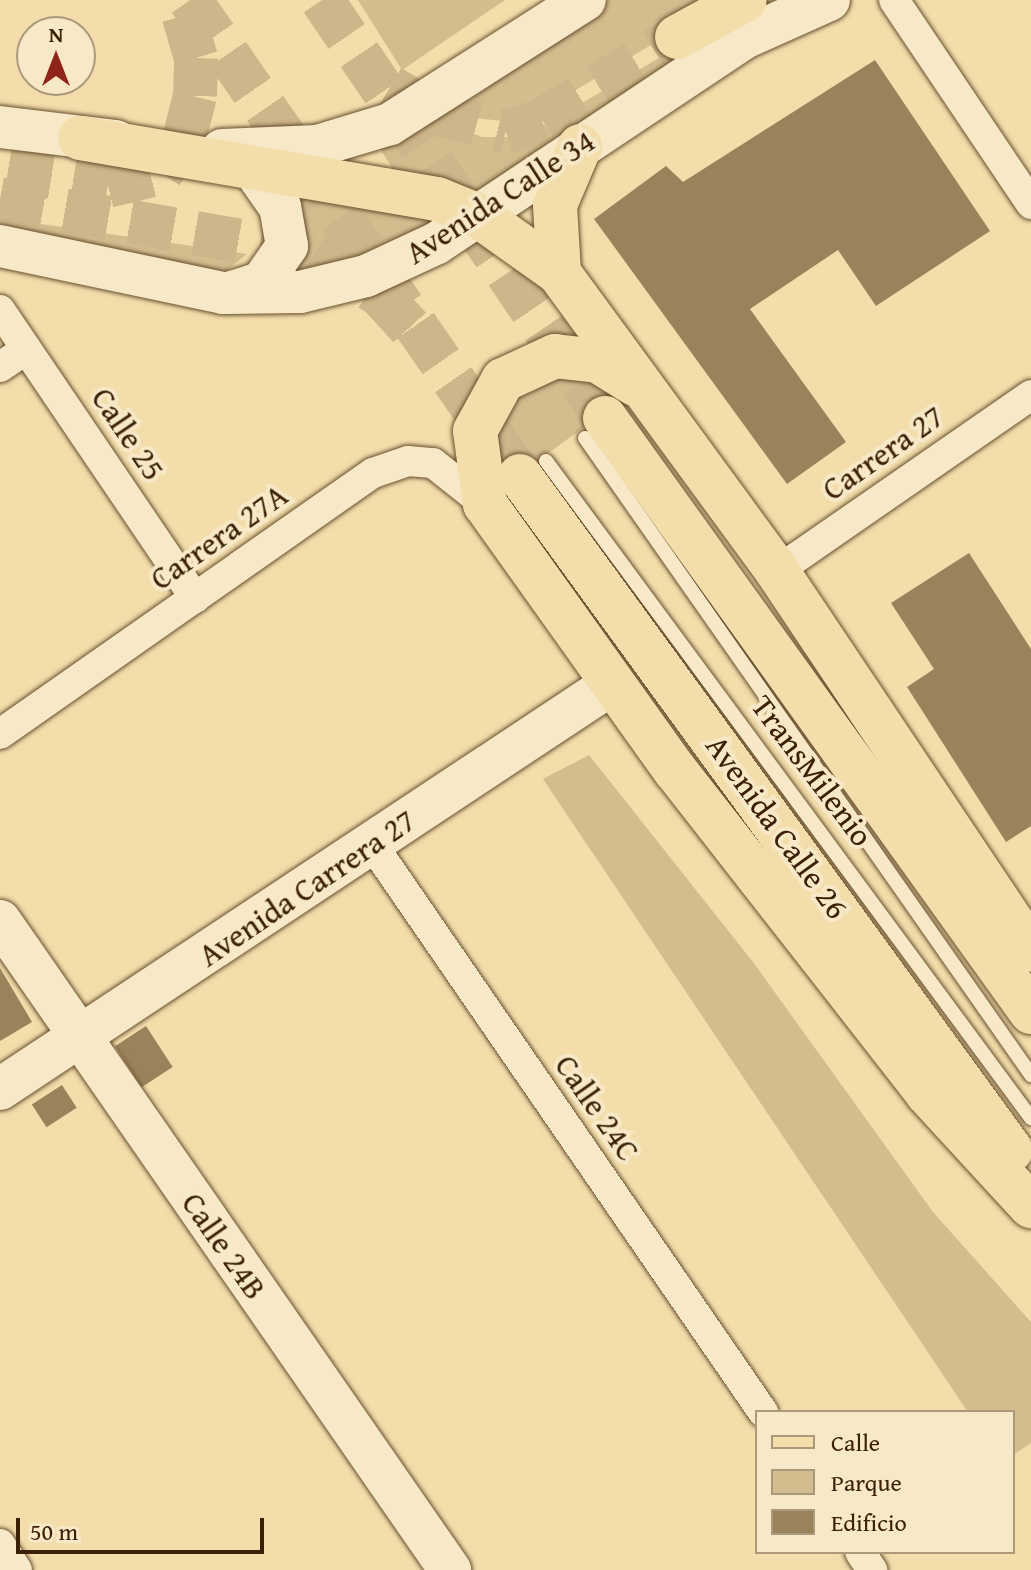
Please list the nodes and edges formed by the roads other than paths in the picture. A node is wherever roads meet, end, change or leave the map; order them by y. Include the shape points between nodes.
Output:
1 (585, 0) edge
2 (745, 0) edge
3 (829, 0) edge
4 (894, 0) edge
5 (677, 37) tunnel mouth
6 (0, 127) edge
7 (80, 138) junction
8 (580, 146) junction
9 (252, 167) junction
10 (1031, 204) edge
11 (479, 216) junction
12 (0, 246) edge
13 (559, 273) junction
14 (223, 293) junction
15 (0, 310) edge
16 (27, 349) junction
17 (0, 367) edge
18 (640, 387) junction
19 (1031, 395) edge
20 (595, 428) joint
21 (533, 468) joint
22 (485, 504) junction
23 (777, 571) junction
24 (195, 598) junction
25 (612, 684) junction
26 (0, 734) edge
27 (372, 844) junction
28 (0, 921) edge
29 (1031, 950) edge
30 (1031, 1012) edge
31 (80, 1039) junction
32 (1031, 1075) edge
33 (0, 1089) edge
34 (1031, 1118) edge
35 (1031, 1179) edge
36 (1031, 1206) edge
37 (762, 1410) edge
38 (0, 1544) edge
39 (17, 1570) edge
40 (450, 1570) edge

1 - 7 main road via 414,113 354,137 226,150
2 - 5 main road
3 - 8 main road, Avenida Calle 34 via 744,38
4 - 10 street
6 - 7 main road
7 - 9 main road
8 - 11 main road, Avenida Calle 34
8 - 13 main road via 555,205
9 - 11 main road via 424,197
9 - 14 main road via 280,207 287,246 262,282
11 - 13 main road
11 - 14 main road, Avenida Calle 34 via 366,276 300,292
12 - 14 main road, Avenida Calle 34
13 - 18 main road
15 - 16 street, Calle 25
16 - 17 street
16 - 24 street, Calle 25
18 - 22 main road via 598,361 575,356 541,360 503,380 475,431
18 - 23 main road
19 - 23 street, Carrera 27
20 - 30 main road
20 - 32 lane, TransMilenio
21 - 34 lane, TransMilenio
21 - 35 main road, Avenida Calle 26
22 - 24 street, Carrera 27A via 446,468 395,463
22 - 25 main road
23 - 29 main road
24 - 26 street, Carrera 27A
25 - 27 main road, Avenida Carrera 27
25 - 36 main road via 927,1093
27 - 31 main road, Avenida Carrera 27
27 - 37 street, Calle 24C
28 - 31 main road, Calle 24B
31 - 33 main road, Avenida Carrera 27
31 - 40 main road, Calle 24B
38 - 39 street

